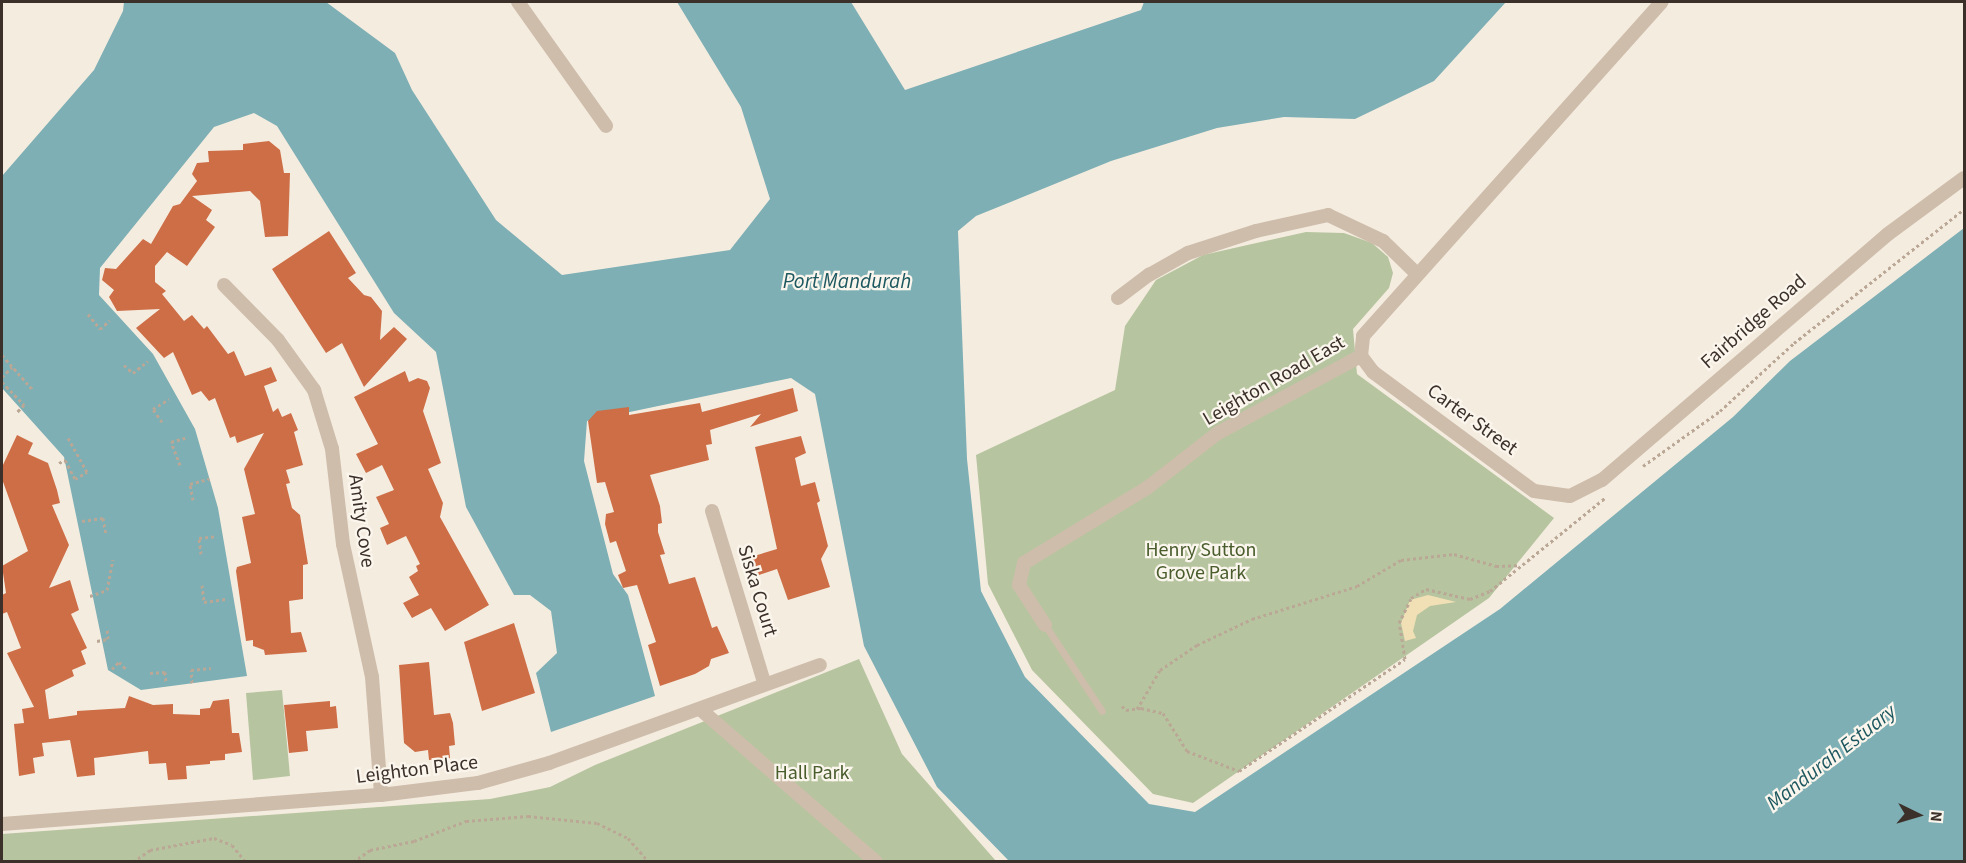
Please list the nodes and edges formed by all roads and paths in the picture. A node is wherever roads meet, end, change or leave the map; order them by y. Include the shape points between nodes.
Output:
1 (519, 2) edge
2 (1662, 2) edge
3 (606, 126) dead end
4 (1965, 178) edge
5 (1965, 209) edge
6 (1417, 274) junction
7 (224, 285) dead end
8 (1118, 298) dead end
9 (88, 314) dead end
10 (111, 320) dead end
11 (2, 356) edge
12 (1361, 356) junction
13 (148, 361) dead end
14 (124, 365) dead end
15 (12, 367) junction
16 (2, 377) edge
17 (2, 382) edge
18 (33, 390) dead end
19 (169, 399) dead end
20 (17, 412) dead end
21 (162, 422) dead end
22 (188, 437) dead end
23 (68, 438) dead end
24 (59, 464) dead end
25 (180, 465) dead end
26 (1635, 473) dead end
27 (209, 479) dead end
28 (1612, 492) dead end
29 (1570, 496) joint
30 (193, 500) dead end
31 (712, 511) dead end
32 (82, 521) dead end
33 (106, 535) dead end
34 (217, 536) dead end
35 (201, 554) dead end
36 (113, 560) dead end
37 (1522, 565) junction
38 (202, 585) dead end
39 (90, 596) dead end
40 (226, 600) dead end
41 (1045, 625) joint
42 (107, 627) dead end
43 (97, 641) dead end
44 (820, 665) dead end
45 (211, 668) dead end
46 (112, 669) dead end
47 (127, 669) dead end
48 (150, 673) dead end
49 (764, 682) junction
50 (166, 683) dead end
51 (192, 683) dead end
52 (1122, 706) dead end
53 (700, 709) junction
54 (1137, 709) junction
55 (1102, 711) dead end
56 (381, 795) junction
57 (2, 824) edge
58 (133, 861) edge
59 (246, 861) edge
60 (353, 861) edge
61 (649, 861) edge
62 (876, 861) edge

1 - 3 street
2 - 6 street, Leighton Road East
4 - 29 street, Fairbridge Road via 1888,234 1602,480
5 - 26 path via 1802,336 1720,411
6 - 8 street via 1383,241 1328,215 1256,231 1188,253
6 - 12 street, Leighton Road East via 1363,336
7 - 56 street, Amity Cove via 278,340 314,390 332,448 343,544 372,677
9 - 10 path via 100,329
11 - 15 path
12 - 29 street, Carter Street via 1373,372 1534,491
12 - 41 street, Leighton Road East via 1218,433 1147,488 1023,563 1019,585
13 - 14 path via 133,373
15 - 16 path
15 - 18 path
17 - 20 path via 24,405
19 - 21 path via 153,409
22 - 25 path via 171,442
23 - 24 path via 87,472 75,479 65,460
27 - 30 path via 190,484
28 - 37 path
31 - 49 street, Siska Court
32 - 33 path via 103,518
34 - 35 path via 199,537
36 - 39 path via 106,590
37 - 54 path via 1496,566 1454,554 1401,560 1357,586 1252,619 1197,645 1160,670
37 - 54 path via 1490,591 1470,599 1426,589 1411,598 1399,623 1405,660 1239,771 1187,751 1163,713
38 - 40 path via 204,602
41 - 55 lane, Leighton Road East
42 - 43 path via 108,639
44 - 49 street, Leighton Place
45 - 51 path via 191,670
46 - 47 path via 119,662
48 - 50 path via 165,672
49 - 53 street, Leighton Place
52 - 54 path via 1126,710
53 - 56 street, Leighton Place via 478,783
53 - 62 street
56 - 57 street, Leighton Place
58 - 59 path via 150,850 214,838 232,845
60 - 61 path via 370,850 414,841 466,821 528,816 597,823 628,838

